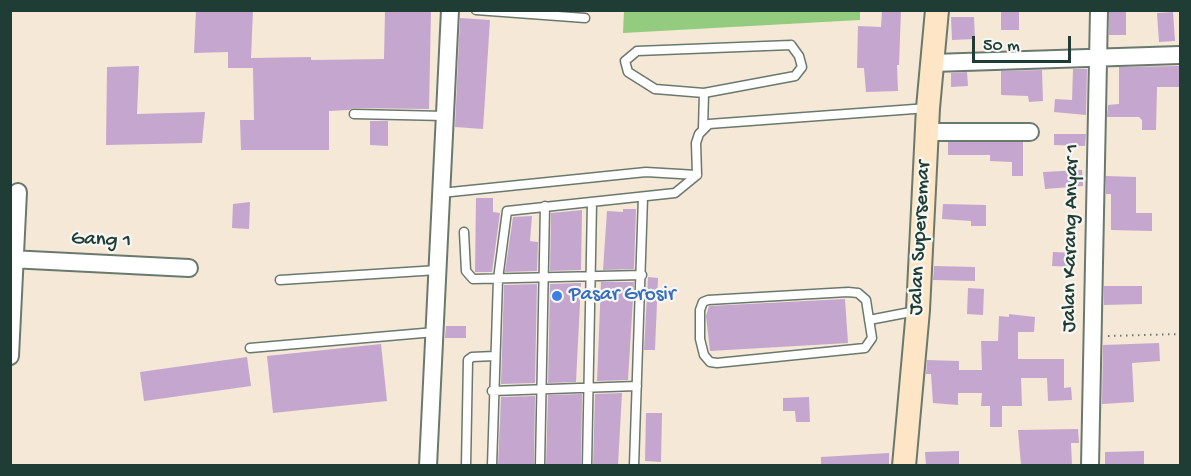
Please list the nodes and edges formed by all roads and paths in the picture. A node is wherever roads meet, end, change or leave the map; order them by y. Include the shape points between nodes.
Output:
1 (450, 10) edge
2 (476, 10) edge
3 (936, 10) edge
4 (1099, 10) edge
5 (585, 18) dead end
6 (1180, 55) edge
7 (1098, 57) junction
8 (933, 63) junction
9 (704, 93) junction
10 (928, 108) junction
11 (354, 114) dead end
12 (445, 116) junction
13 (703, 128) junction
14 (927, 132) junction
15 (1030, 132) dead end
16 (698, 175) junction
17 (18, 192) dead end
18 (441, 193) junction
19 (643, 197) junction
20 (592, 202) junction
21 (545, 206) junction
22 (464, 232) dead end
23 (13, 259) edge
24 (189, 268) dead end
25 (438, 270) junction
26 (642, 275) junction
27 (593, 276) junction
28 (498, 279) junction
29 (544, 279) junction
30 (280, 280) dead end
31 (918, 310) junction
32 (869, 320) junction
33 (436, 332) junction
34 (1180, 334) edge
35 (1093, 337) junction
36 (250, 348) dead end
37 (10, 356) edge
38 (494, 356) junction
39 (637, 386) junction
40 (589, 387) junction
41 (542, 389) junction
42 (492, 391) junction
43 (428, 465) edge
44 (466, 465) edge
45 (492, 465) edge
46 (540, 465) edge
47 (587, 465) edge
48 (634, 465) edge
49 (904, 465) edge
50 (1090, 465) edge

1 - 12 street
2 - 5 lane
3 - 8 main road, Jalan Supersemar
4 - 7 street, Jalan Karang Anyar 1
6 - 7 street
7 - 8 street
7 - 35 street, Jalan Karang Anyar 1
8 - 10 main road, Jalan Supersemar
9 - 9 lane via 795,75 802,68 799,56 791,45 637,51 625,61 628,72 655,89
9 - 13 lane
10 - 13 lane via 709,124
10 - 14 main road, Jalan Supersemar
11 - 12 lane
12 - 18 street
13 - 16 lane via 696,143
14 - 15 street
14 - 31 main road, Jalan Supersemar
16 - 18 lane via 646,172
16 - 19 lane via 675,193
17 - 23 street
18 - 25 street
19 - 20 lane
19 - 26 lane
20 - 21 lane
20 - 27 lane
21 - 28 lane via 507,211
21 - 29 lane
22 - 28 lane via 468,276
23 - 24 street, Gang 1
23 - 37 street
25 - 30 lane
25 - 33 street
26 - 27 lane
26 - 39 lane
27 - 29 lane
27 - 40 lane
28 - 29 lane
28 - 38 lane
29 - 41 lane
31 - 32 lane
31 - 49 main road, Jalan Supersemar
32 - 32 lane via 866,300 858,293 713,299 702,305 700,339 704,355 713,363 849,352 870,344
33 - 36 lane
33 - 43 street
34 - 35 path
35 - 50 street, Jalan Karang Anyar 1
38 - 42 lane
38 - 44 lane via 468,360
39 - 40 lane
39 - 48 lane
40 - 41 lane
40 - 47 lane
41 - 42 lane
41 - 46 lane
42 - 45 lane

